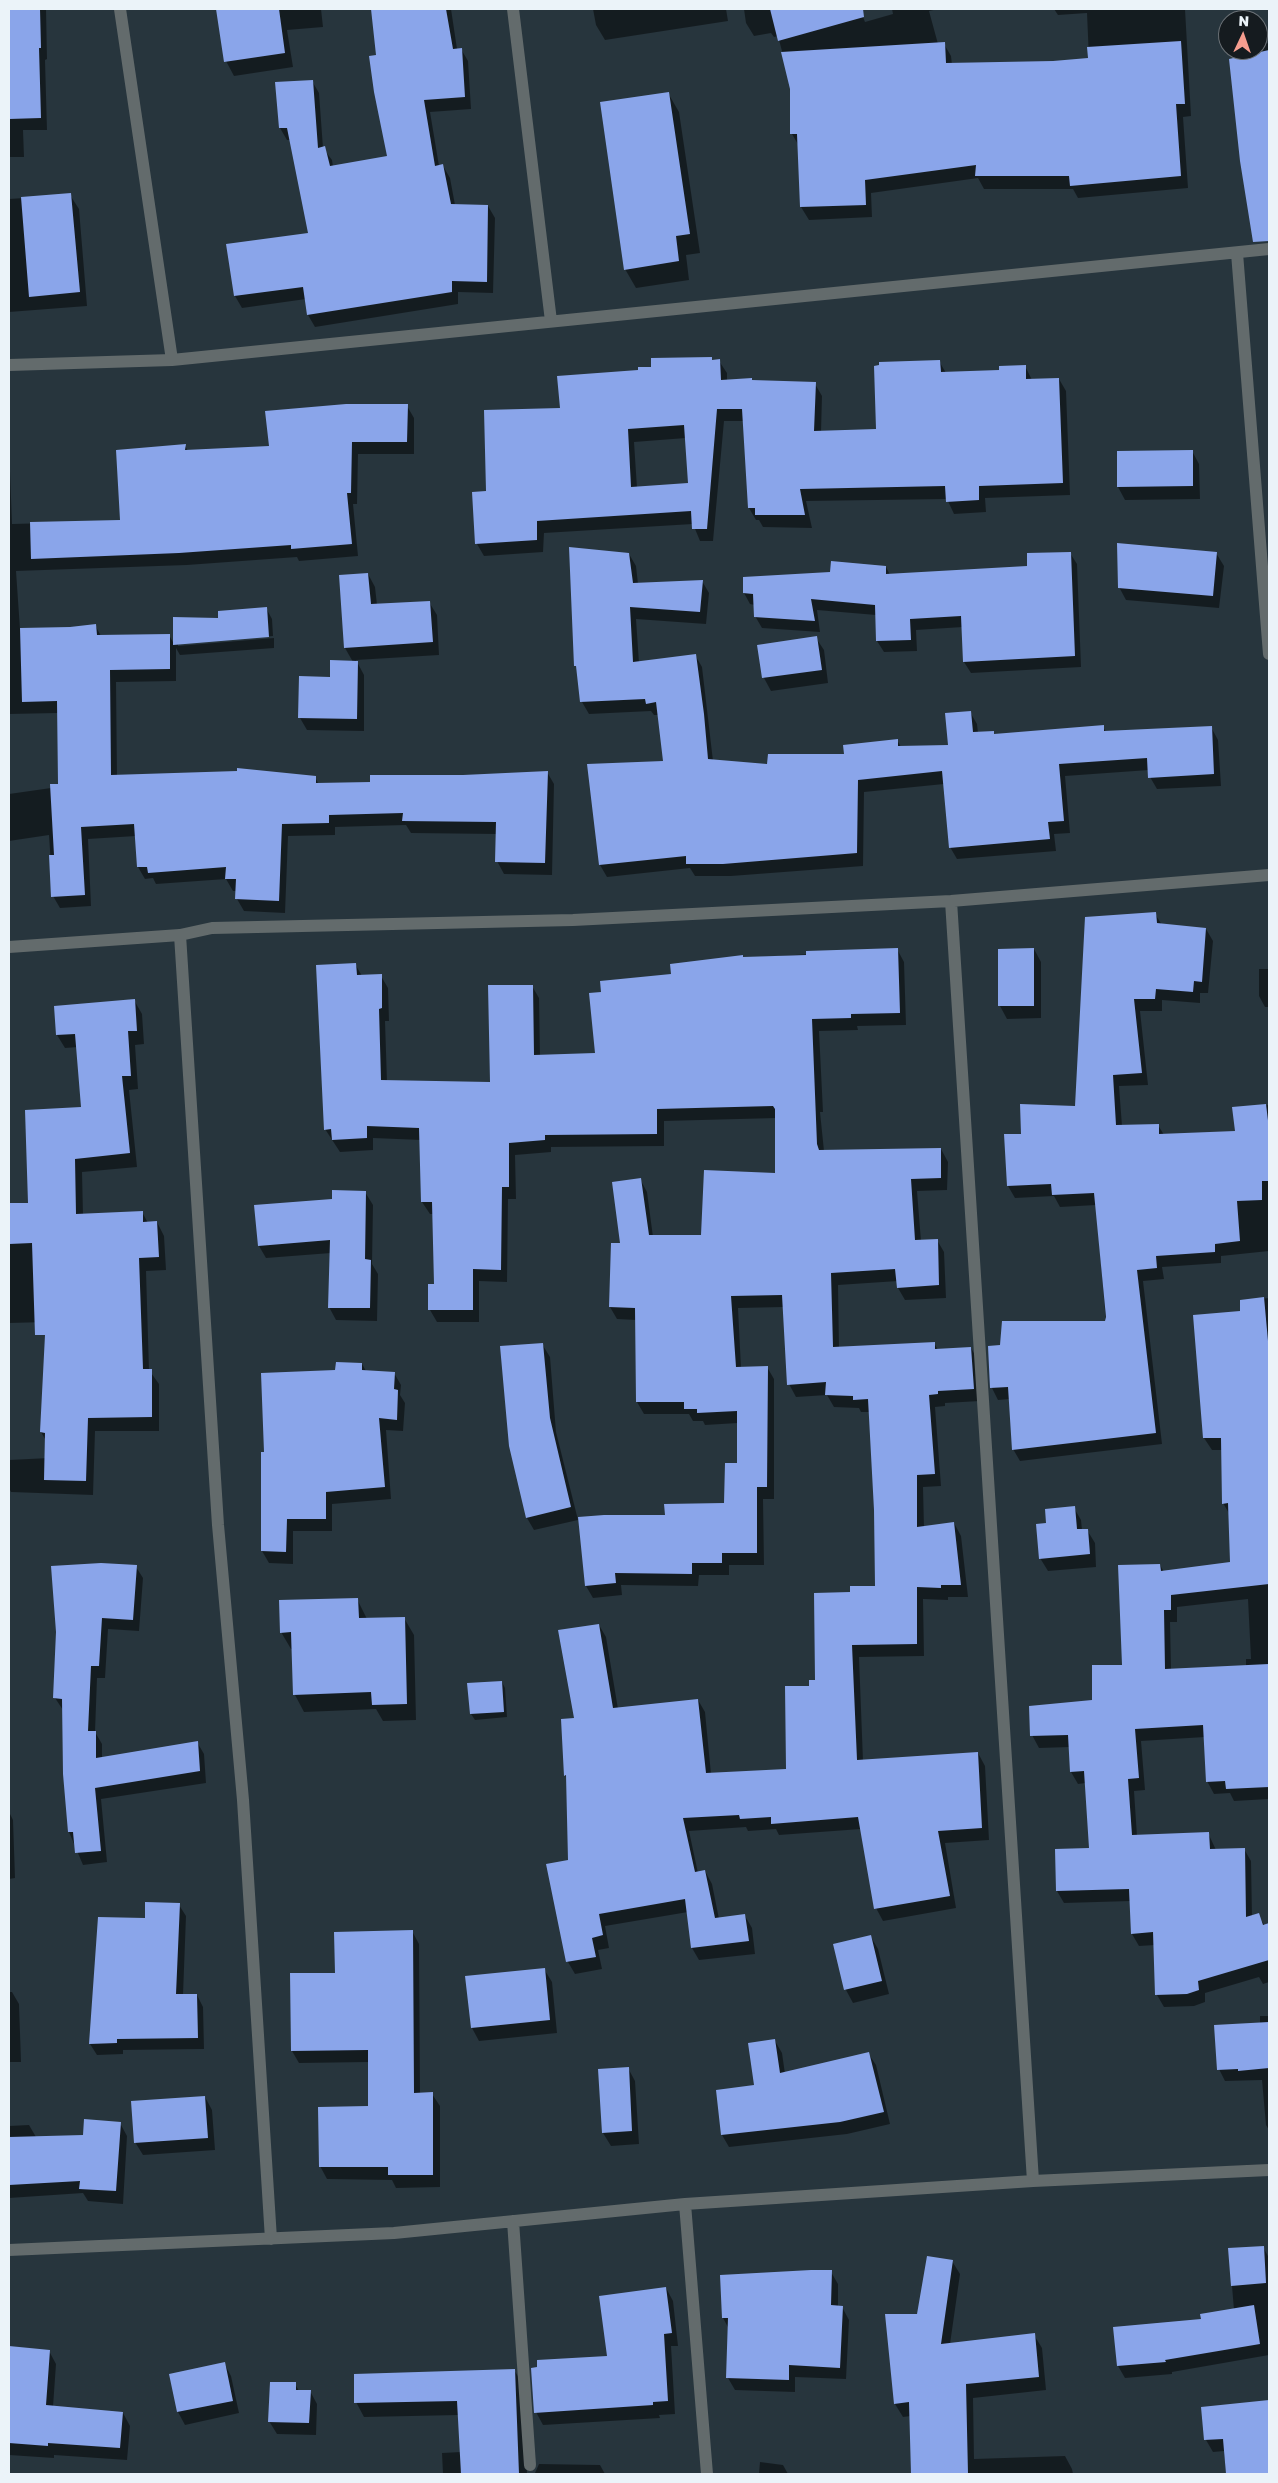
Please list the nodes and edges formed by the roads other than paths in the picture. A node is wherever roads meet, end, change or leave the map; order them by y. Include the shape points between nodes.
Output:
1 (120, 9) edge
2 (513, 9) edge
3 (1269, 250) edge
4 (1237, 253) junction
5 (550, 321) junction
6 (172, 360) junction
7 (9, 366) edge
8 (1269, 654) edge
9 (1269, 876) edge
10 (951, 901) junction
11 (180, 935) junction
12 (9, 947) edge
13 (1269, 2170) edge
14 (1033, 2181) junction
15 (685, 2204) junction
16 (513, 2221) junction
17 (271, 2239) junction
18 (9, 2250) edge
19 (530, 2464) dead end
20 (706, 2474) edge

1 - 6 street
2 - 5 street
3 - 4 street
4 - 5 street
4 - 8 street
5 - 6 street
6 - 7 street
9 - 10 street
10 - 11 street via 573,920 212,928
10 - 14 street
11 - 12 street
11 - 17 street via 218,1525 243,1800
13 - 14 street
14 - 15 street
15 - 16 street
15 - 20 street
16 - 17 street via 394,2233
16 - 19 street
17 - 18 street

